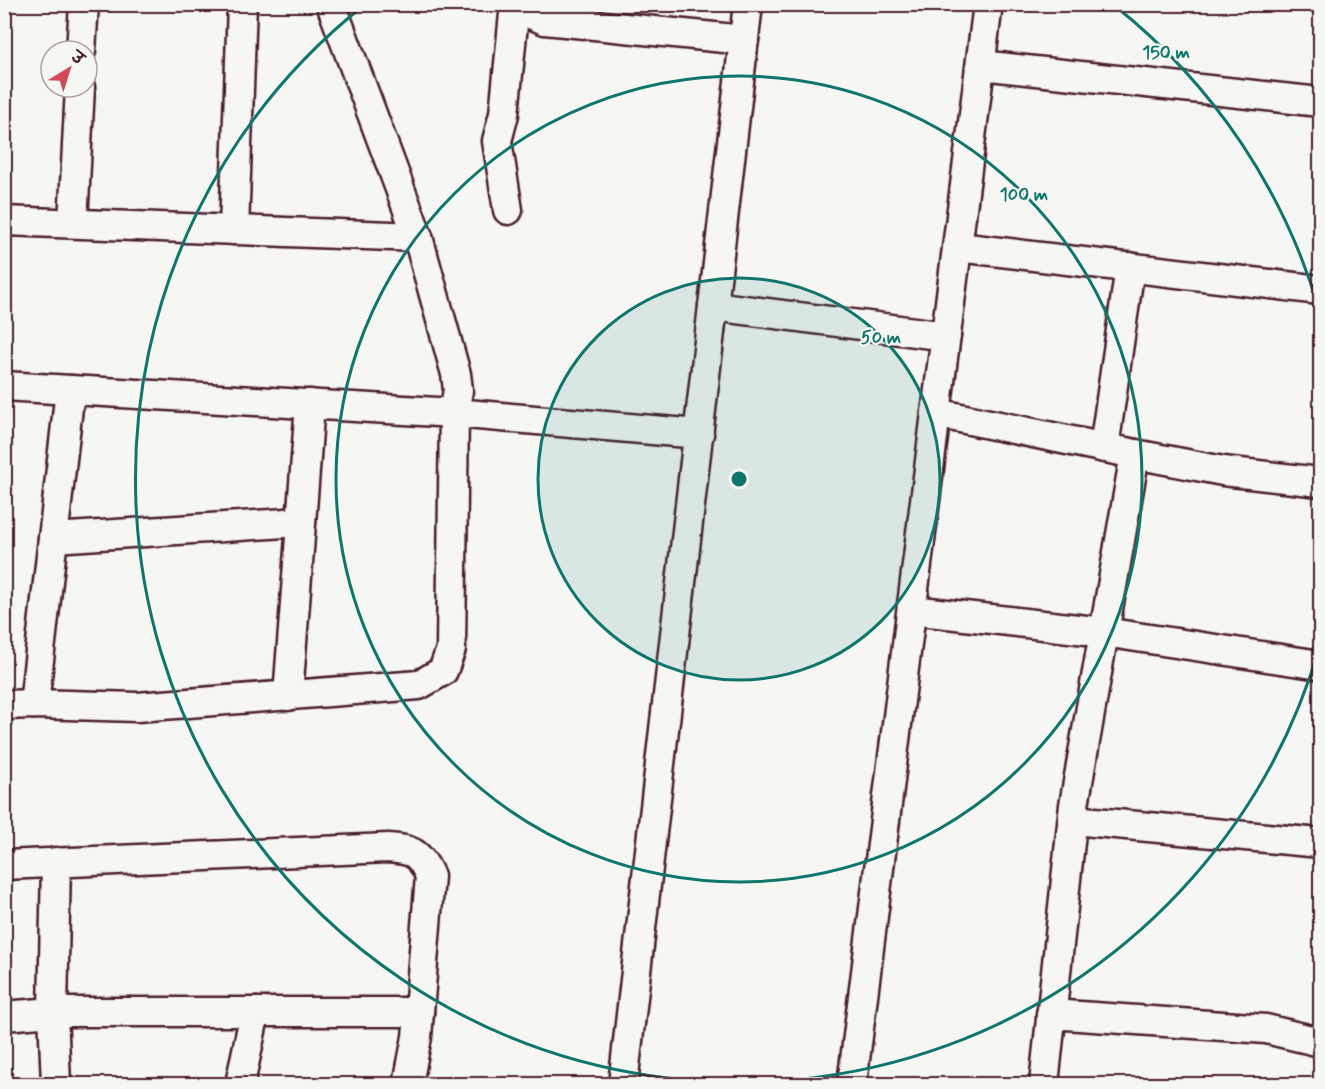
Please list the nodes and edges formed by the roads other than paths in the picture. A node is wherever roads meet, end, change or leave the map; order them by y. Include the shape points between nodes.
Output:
1 (84, 4) edge
2 (242, 4) edge
3 (331, 4) edge
4 (514, 4) edge
5 (521, 4) edge
6 (748, 4) edge
7 (988, 4) edge
8 (82, 39) edge
9 (744, 40) junction
10 (981, 65) junction
11 (79, 99) edge
12 (1320, 102) edge
13 (508, 210) dead end
14 (4, 221) edge
15 (73, 224) junction
16 (234, 230) junction
17 (418, 237) junction
18 (958, 248) junction
19 (1130, 267) junction
20 (1320, 290) edge
21 (713, 306) junction
22 (946, 336) junction
23 (4, 386) edge
24 (70, 390) junction
25 (310, 404) junction
26 (454, 413) junction
27 (936, 413) junction
28 (699, 434) junction
29 (1104, 448) junction
30 (1135, 454) junction
31 (1320, 482) edge
32 (301, 522) junction
33 (53, 538) junction
34 (912, 610) junction
35 (1104, 632) junction
36 (1320, 665) edge
37 (288, 696) junction
38 (34, 704) junction
39 (4, 705) edge
40 (1072, 820) junction
41 (1320, 843) edge
42 (56, 862) junction
43 (4, 865) edge
44 (53, 1012) junction
45 (255, 1012) junction
46 (419, 1012) junction
47 (1052, 1014) junction
48 (4, 1016) edge
49 (1320, 1042) edge
50 (56, 1084) edge
51 (240, 1084) edge
52 (408, 1084) edge
53 (623, 1084) edge
54 (852, 1084) edge
55 (1044, 1084) edge

1 - 8 street
2 - 16 street
3 - 17 street
4 - 13 street via 504,114 497,141
5 - 9 street via 545,20
6 - 9 street
7 - 10 street
9 - 21 street
10 - 12 street
10 - 18 street
11 - 15 street
14 - 15 street
15 - 16 street
16 - 17 street
17 - 26 street via 456,374
18 - 19 street
18 - 22 street
19 - 20 street
19 - 29 street
21 - 22 street
21 - 28 street
22 - 27 street
23 - 24 street
24 - 25 street
24 - 33 street
25 - 26 street
25 - 32 street
26 - 28 street
26 - 37 street via 451,648 443,671 419,685
27 - 29 street
27 - 34 street
28 - 53 street
29 - 30 street
30 - 31 street via 1223,471
30 - 35 street
32 - 33 street
32 - 37 street
33 - 38 street
34 - 35 street
34 - 54 street
35 - 36 street
35 - 40 street
37 - 38 street via 136,707
38 - 39 street
40 - 41 street
40 - 47 street
42 - 43 street
42 - 44 street
42 - 46 street via 408,849 423,860 430,876
44 - 45 street
44 - 48 street
44 - 50 street
45 - 46 street
45 - 51 street
46 - 52 street
47 - 49 street via 1266,1029
47 - 55 street

